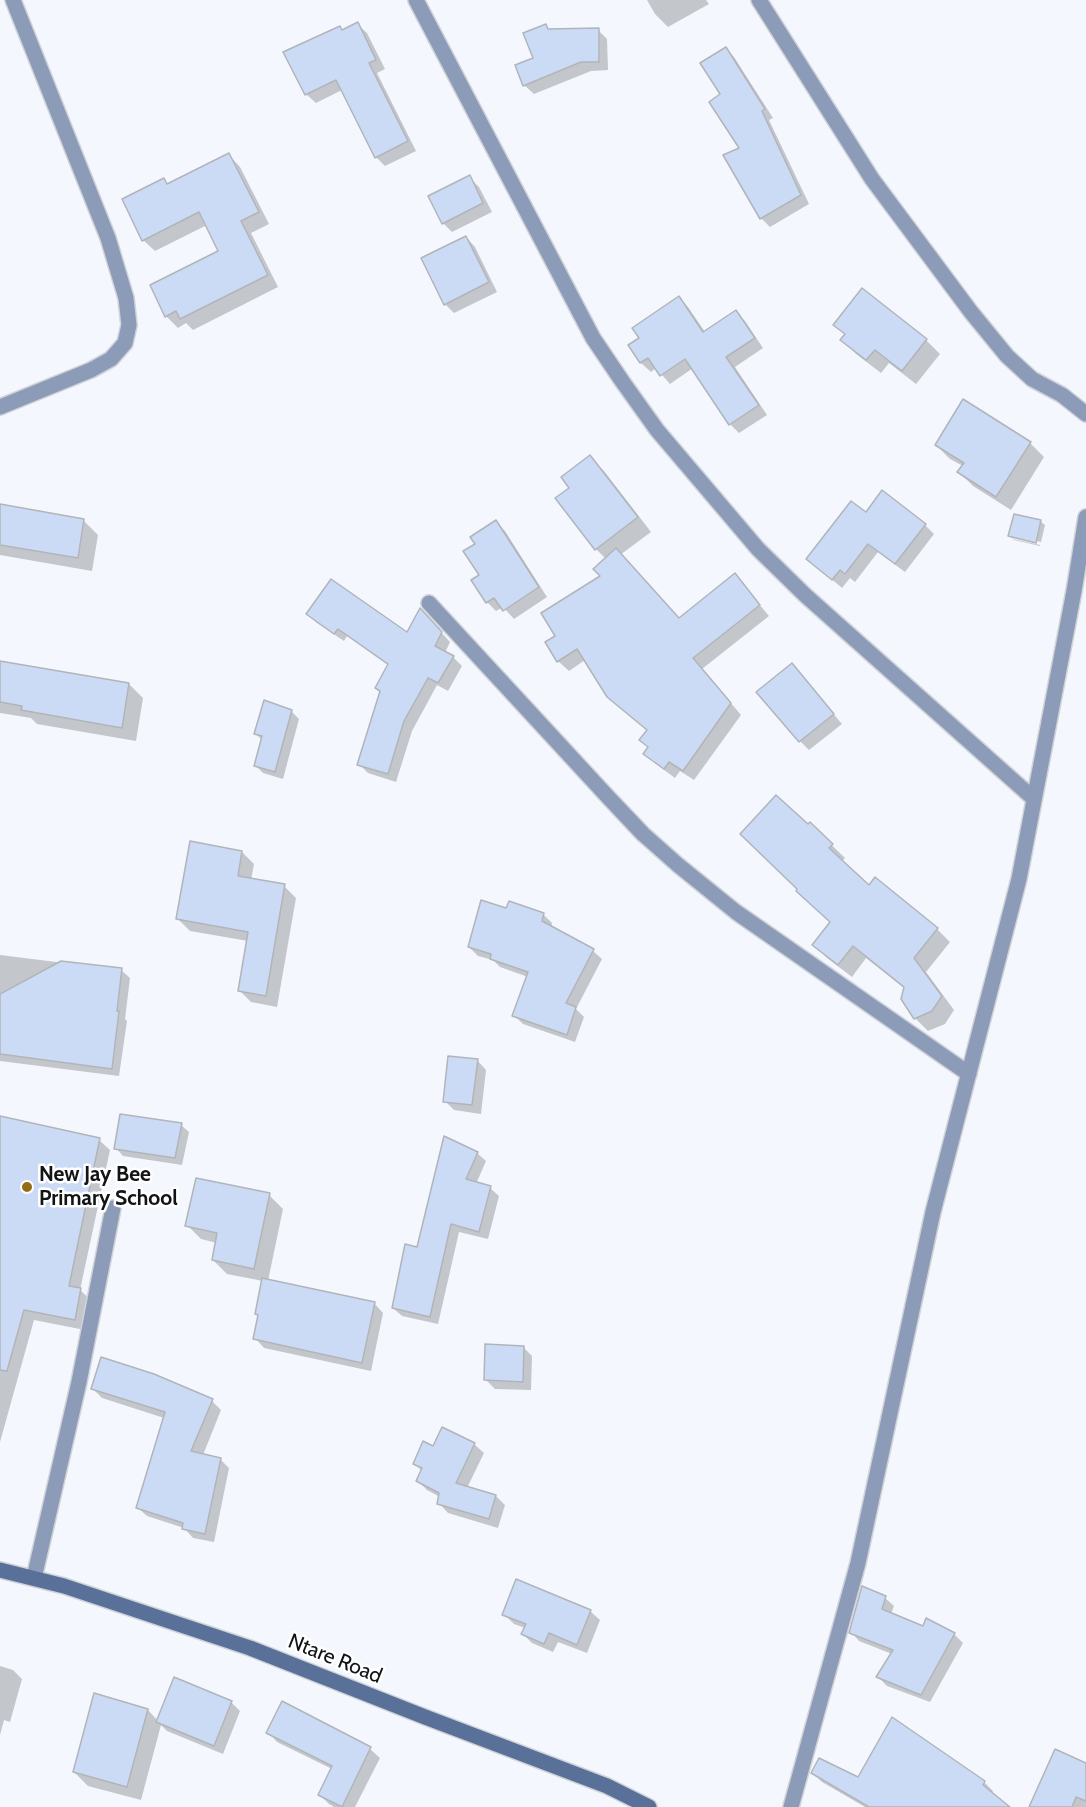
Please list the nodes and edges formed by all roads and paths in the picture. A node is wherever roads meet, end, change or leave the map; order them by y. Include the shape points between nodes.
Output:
1 (13, 0) edge
2 (416, 0) edge
3 (759, 0) edge
4 (0, 407) edge
5 (1086, 414) edge
6 (1086, 518) edge
7 (429, 603) dead end
8 (1034, 799) junction
9 (969, 1074) junction
10 (113, 1208) dead end
11 (0, 1570) edge
12 (34, 1578) junction
13 (648, 1807) edge
14 (791, 1807) edge

1 - 4 street via 108,238 126,298 129,325 125,343 111,359
2 - 8 street via 593,338 657,430 758,549
3 - 5 street via 872,179 971,312 1007,356 1032,379
6 - 8 street
7 - 9 street via 615,804 678,865 736,912
8 - 9 street via 1019,879
9 - 14 street via 933,1212 858,1563
10 - 12 street
11 - 12 main road, Ntare Road
12 - 13 main road, Ntare Road via 250,1648 607,1786

